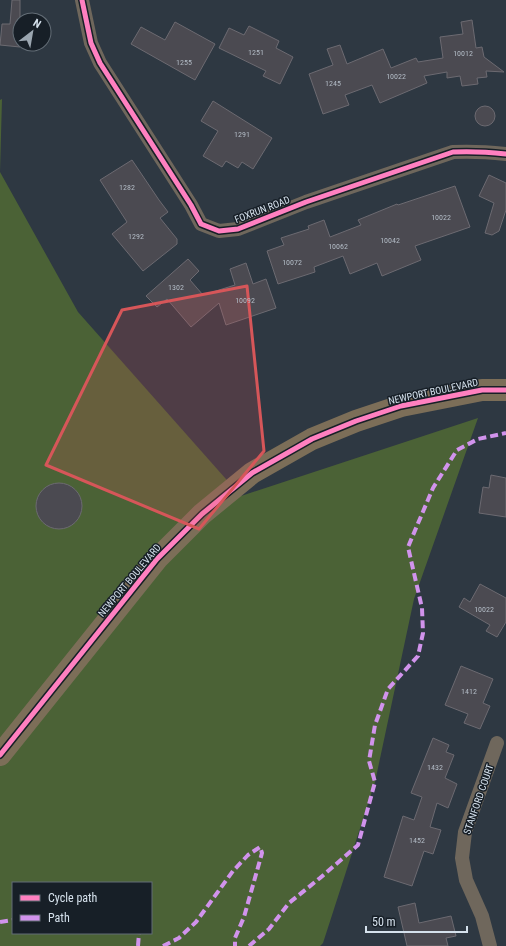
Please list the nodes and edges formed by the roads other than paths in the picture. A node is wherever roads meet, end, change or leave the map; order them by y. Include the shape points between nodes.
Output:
1 (82, 0) edge
2 (506, 154) edge
3 (506, 390) edge
4 (497, 743) dead end
5 (0, 755) edge
6 (490, 946) edge

1 - 2 street, FOXRUN ROAD via 91,43 100,63 202,224 219,231 238,229 306,202 453,152 482,151
3 - 5 main road, NEWPORT BOULEVARD via 482,390 401,406 312,439 252,473 202,514 157,559
4 - 6 street, STANFORD COURT via 465,832 462,858 466,880 482,916

